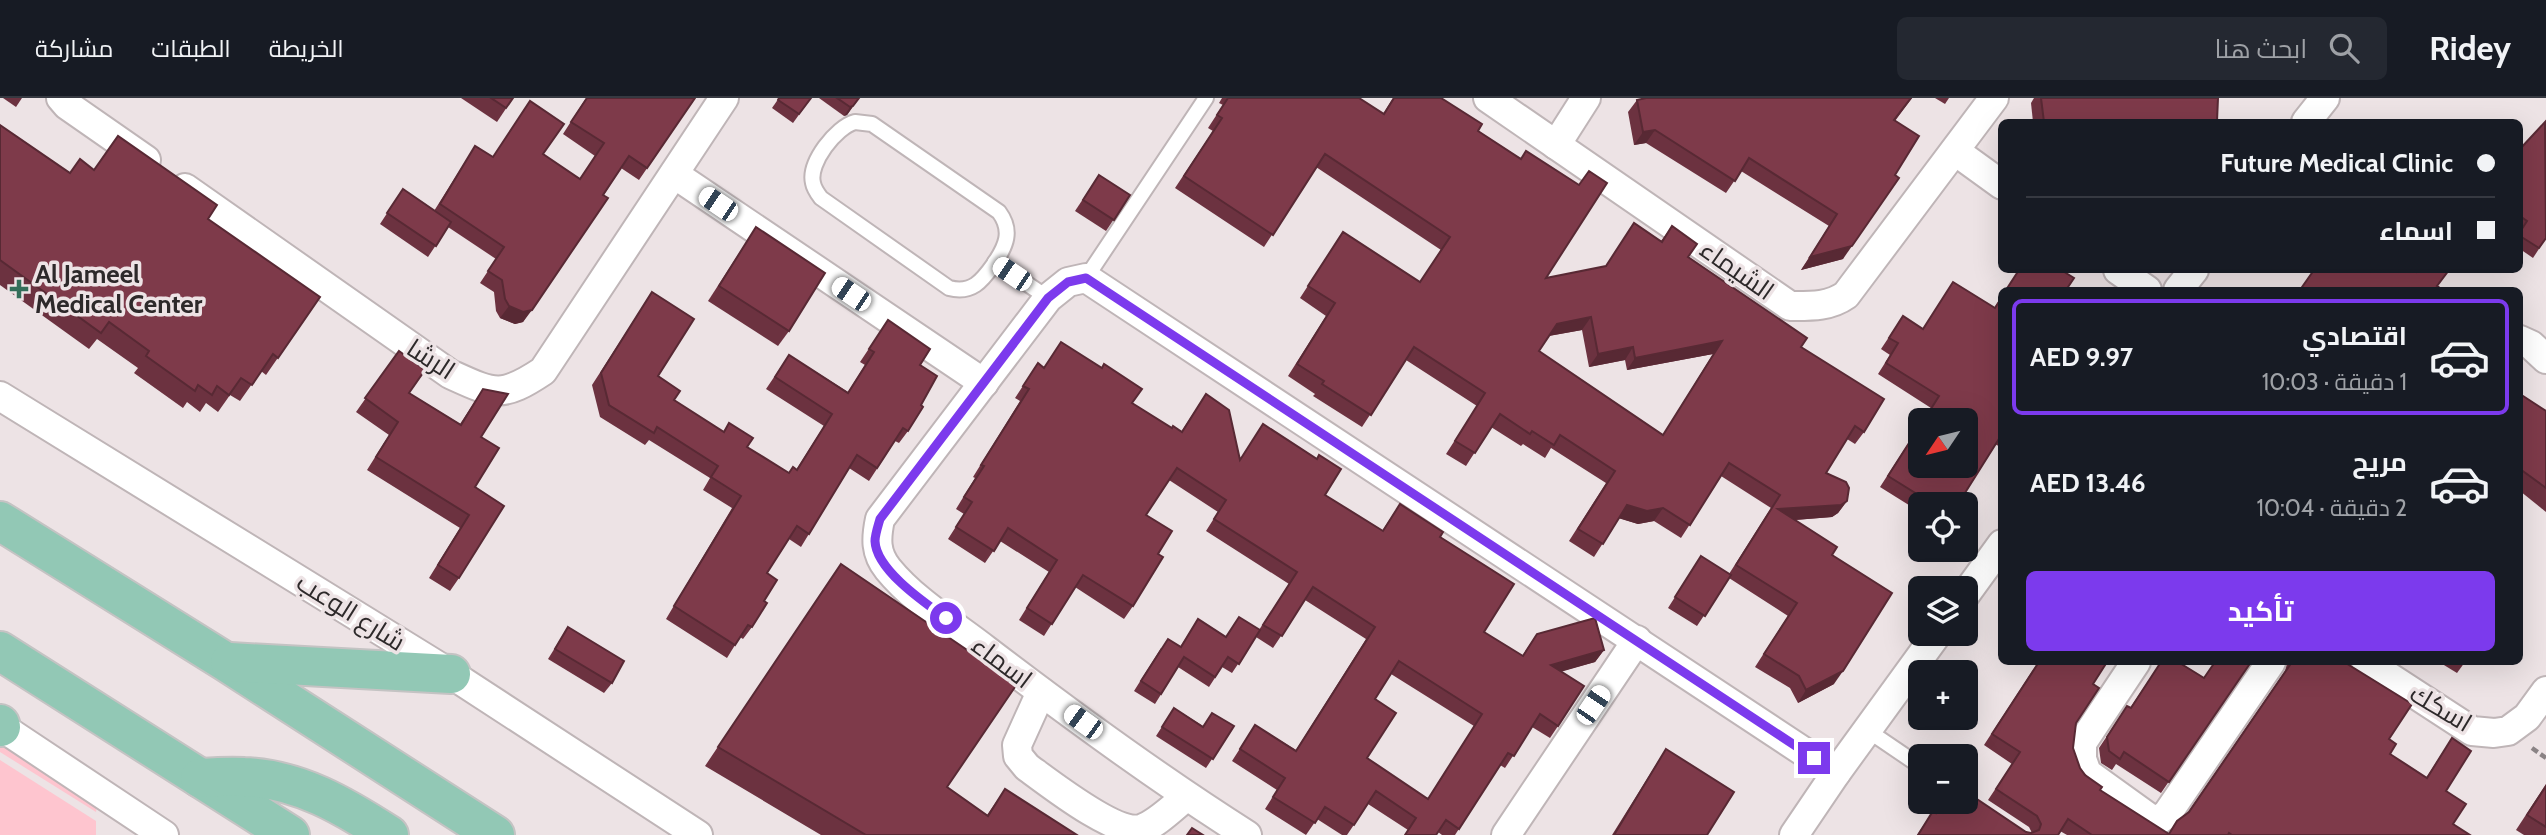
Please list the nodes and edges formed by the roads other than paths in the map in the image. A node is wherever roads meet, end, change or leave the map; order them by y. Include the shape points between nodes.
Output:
1 (61, 98) edge
2 (724, 98) edge
3 (1206, 98) edge
4 (1488, 98) edge
5 (1586, 98) edge
6 (1994, 98) edge
7 (2325, 98) edge
8 (2308, 119) edge
9 (1556, 145) junction
10 (1955, 151) junction
11 (674, 174) junction
12 (1998, 182) edge
13 (995, 262) junction
14 (2122, 273) edge
15 (2192, 273) edge
16 (1086, 278) junction
17 (2143, 287) edge
18 (2180, 287) edge
19 (1048, 298) junction
20 (2523, 341) edge
21 (2546, 359) edge
22 (984, 383) junction
23 (0, 396) edge
24 (0, 521) edge
25 (1998, 550) edge
26 (1978, 577) edge
27 (1637, 640) junction
28 (1928, 646) edge
29 (0, 651) edge
30 (226, 662) junction
31 (2134, 665) edge
32 (2269, 665) edge
33 (2371, 665) edge
34 (451, 674) junction
35 (2546, 691) edge
36 (1041, 692) junction
37 (0, 725) edge
38 (1867, 730) junction
39 (1908, 757) edge
40 (1836, 773) junction
41 (200, 778) junction
42 (1186, 797) junction
43 (154, 832) edge
44 (290, 835) edge
45 (389, 835) edge
46 (495, 835) edge
47 (698, 835) edge
48 (1247, 835) edge
49 (1506, 835) edge
50 (1794, 835) edge

1 - 11 street, الرشا via 450,374 487,391 517,389 543,371
2 - 11 street, الرشا
3 - 16 lane
4 - 9 street, الشيماء
5 - 9 street
6 - 10 street, الشيماء
7 - 8 street
9 - 10 street, الشيماء via 1790,306 1835,303 1846,295
10 - 12 street
11 - 22 street
13 - 13 lane via 1008,236 999,212 872,124 855,122 839,129 814,166 813,183 821,198 949,288 974,287
13 - 19 lane
14 - 17 street
15 - 18 street
16 - 19 street, اسماء via 1068,282
16 - 27 street
19 - 22 street, اسماء
20 - 21 street
22 - 36 street, اسماء via 880,519 875,543 886,567 907,589
23 - 34 street, شارع الوعب
24 - 30 main road
25 - 26 street
27 - 40 street
27 - 49 street
28 - 38 street
29 - 41 main road
30 - 34 main road
30 - 46 main road
31 - 32 street via 2082,743 2082,760 2087,773 2151,819 2160,820
33 - 35 street, اسكك via 2472,731 2508,731 2527,717
34 - 47 street, شارع الوعب
36 - 42 street, اسماء
36 - 42 street via 1017,745 1018,756 1027,767 1108,824 1132,830 1142,829
37 - 43 street
38 - 39 lane
38 - 40 street
40 - 50 street
41 - 44 main road
41 - 45 main road via 245,777 289,784 332,800
42 - 48 street, اسماء

